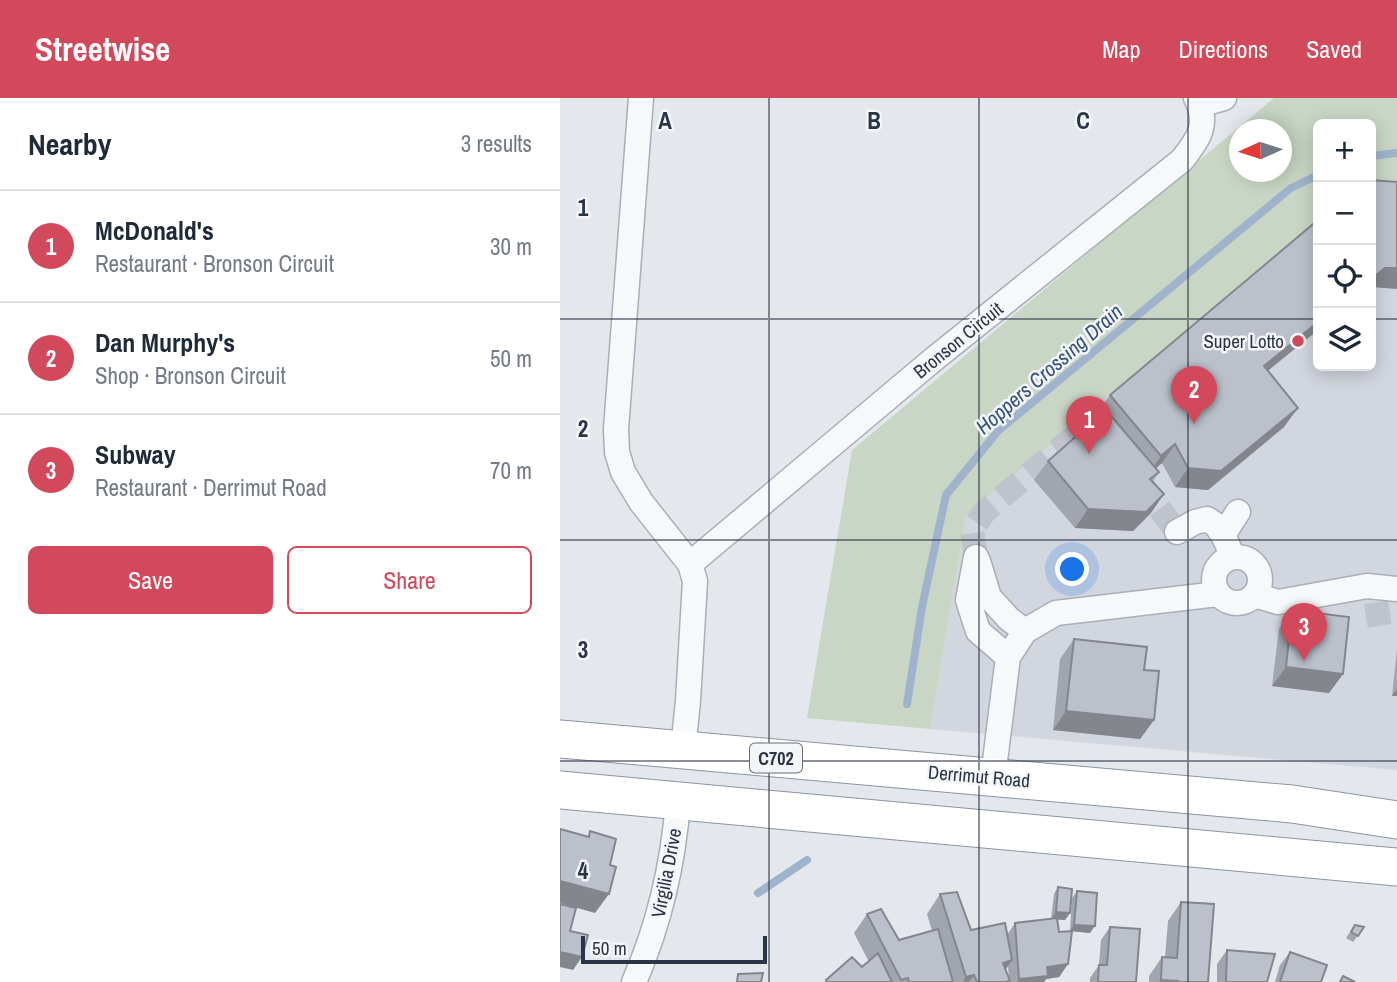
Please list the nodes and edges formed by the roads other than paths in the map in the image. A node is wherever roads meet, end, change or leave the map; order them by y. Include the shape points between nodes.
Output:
1 (641, 98) edge
2 (1207, 100) edge
3 (1238, 512) dead end
4 (1177, 532) dead end
5 (1228, 546) junction
6 (690, 564) junction
7 (1397, 589) edge
8 (1218, 594) junction
9 (1255, 595) junction
10 (1025, 631) junction
11 (1008, 657) junction
12 (560, 739) edge
13 (683, 750) junction
14 (993, 777) junction
15 (560, 790) edge
16 (678, 802) junction
17 (1351, 813) junction
18 (1397, 820) edge
19 (989, 830) junction
20 (1397, 855) edge
21 (1397, 867) edge
22 (634, 982) edge

1 - 6 street via 617,452 631,488
2 - 6 street, Bronson Circuit via 1199,138 1182,160 934,359
3 - 5 street
4 - 5 street via 1207,519
5 - 8 street via 1214,575
5 - 9 street via 1258,569
6 - 13 street via 695,595
7 - 9 street via 1367,586 1278,602
8 - 9 street via 1233,603
8 - 10 street via 1056,613
10 - 11 street
10 - 11 street via 989,597 976,557 968,600 978,631
11 - 14 street
12 - 13 highway, Derrimut Road / C702
13 - 14 highway, Derrimut Road / C702
13 - 16 highway
14 - 17 highway, Derrimut Road / C702
14 - 19 highway
15 - 16 highway
16 - 19 highway
16 - 22 street, Virgilia Drive via 661,911
17 - 18 highway, Derrimut Road / C702
17 - 20 highway via 1366,838
19 - 21 highway

